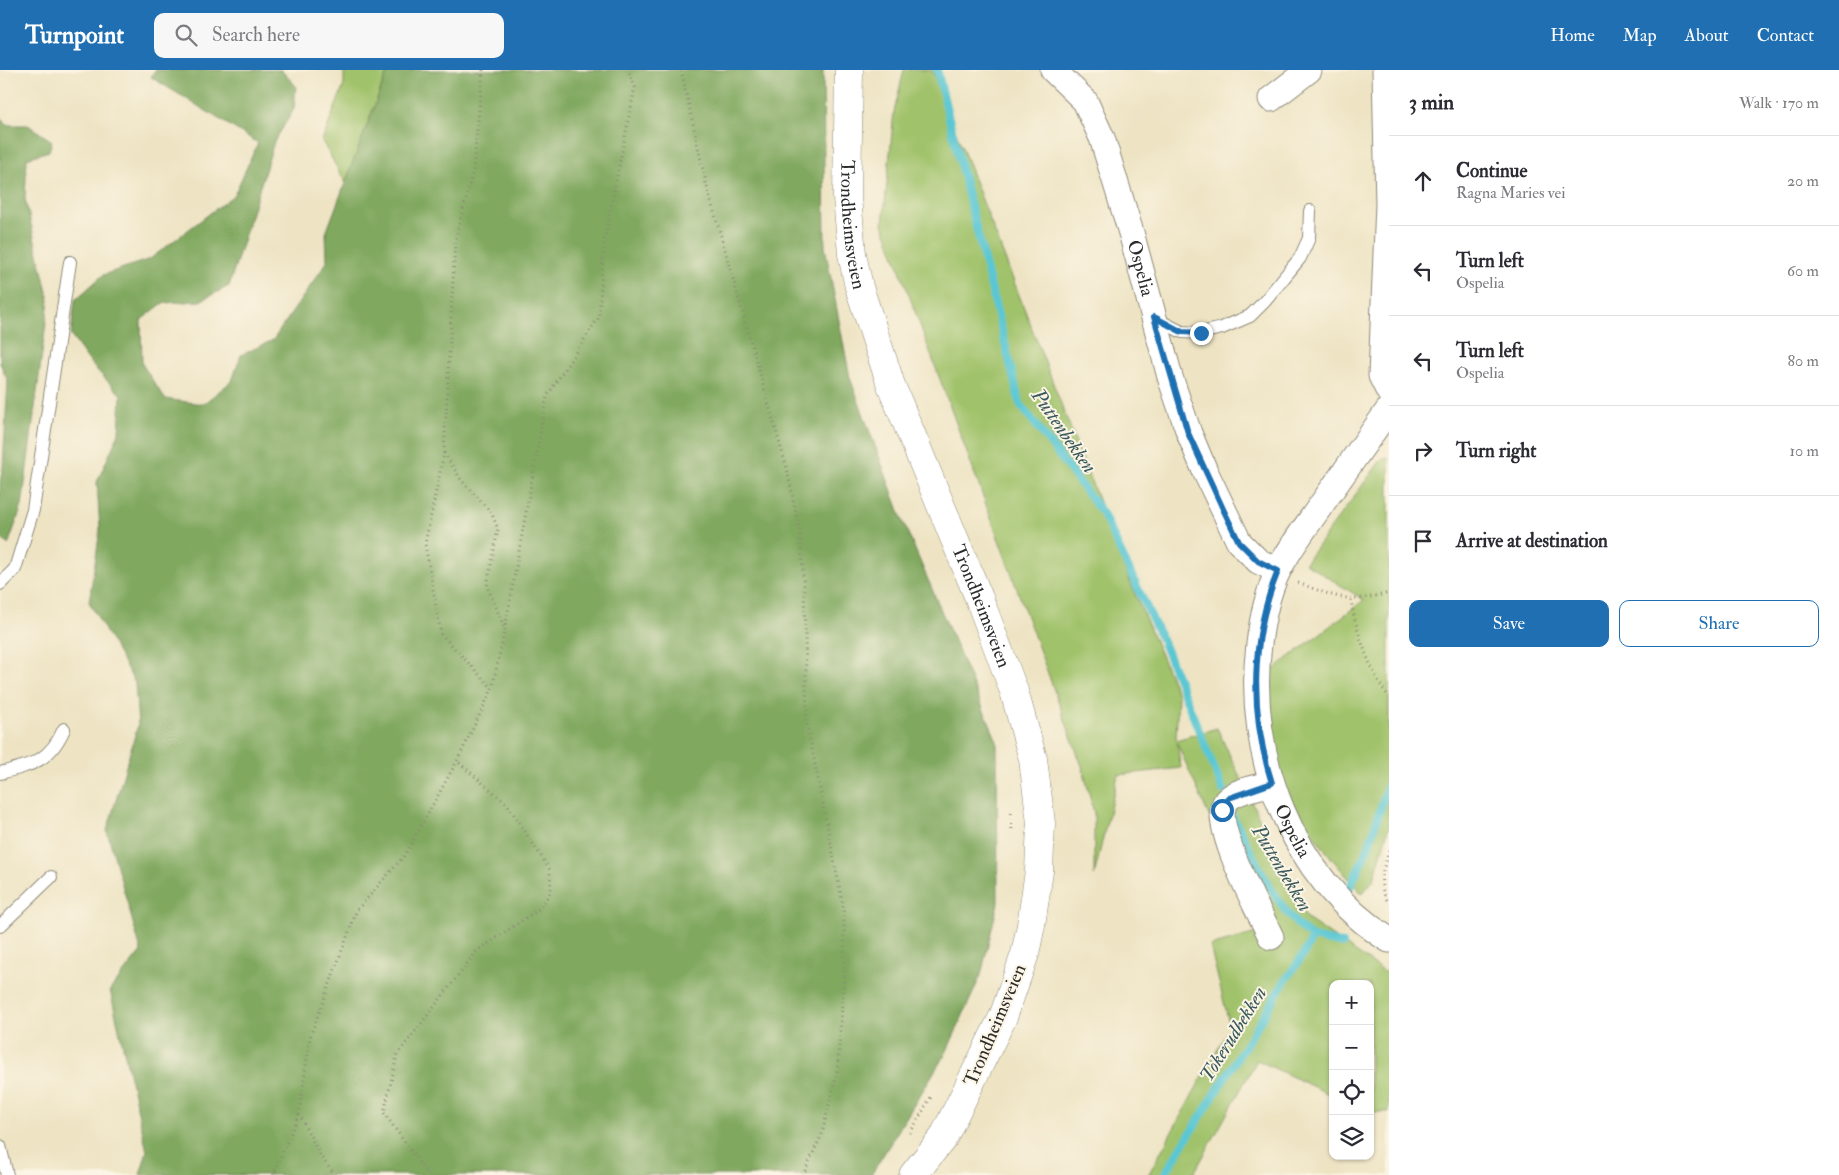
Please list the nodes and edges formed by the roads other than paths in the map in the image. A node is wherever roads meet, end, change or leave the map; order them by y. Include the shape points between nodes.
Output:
1 (849, 70) edge
2 (1053, 70) edge
3 (1309, 70) edge
4 (1385, 70) edge
5 (1271, 99) dead end
6 (1310, 211) dead end
7 (70, 262) dead end
8 (1154, 317) junction
9 (1389, 392) edge
10 (1389, 409) edge
11 (1278, 571) junction
12 (0, 584) edge
13 (64, 729) dead end
14 (0, 773) edge
15 (1272, 783) junction
16 (51, 877) dead end
17 (0, 926) edge
18 (1271, 937) dead end
19 (1389, 940) edge
20 (943, 1138) junction
21 (0, 1146) edge
22 (7, 1175) edge
23 (913, 1175) edge
24 (933, 1175) edge

1 - 20 highway, Trondheimsveien via 847,197 852,254 859,287 891,384 1014,691 1033,759 1041,823 1036,895 1025,954 995,1035
2 - 8 street, Ospelia via 1085,101 1102,138
3 - 5 street
4 - 9 street via 1388,204 1381,376
6 - 8 lane via 1309,238 1300,258 1250,316 1201,333 1182,332
7 - 12 lane via 33,510 15,569
8 - 11 street, Ospelia via 1188,433 1239,542 1258,561
10 - 11 street, Ospelia
11 - 15 street, Ospelia via 1264,612 1256,670 1259,730
13 - 14 lane via 56,746 44,758
15 - 18 street via 1229,798 1221,817 1230,849
15 - 19 street, Ospelia via 1294,833 1323,880 1359,918
16 - 17 lane
20 - 23 highway, Trondheimsveien
20 - 24 highway, Trondheimsveien
21 - 22 lane

